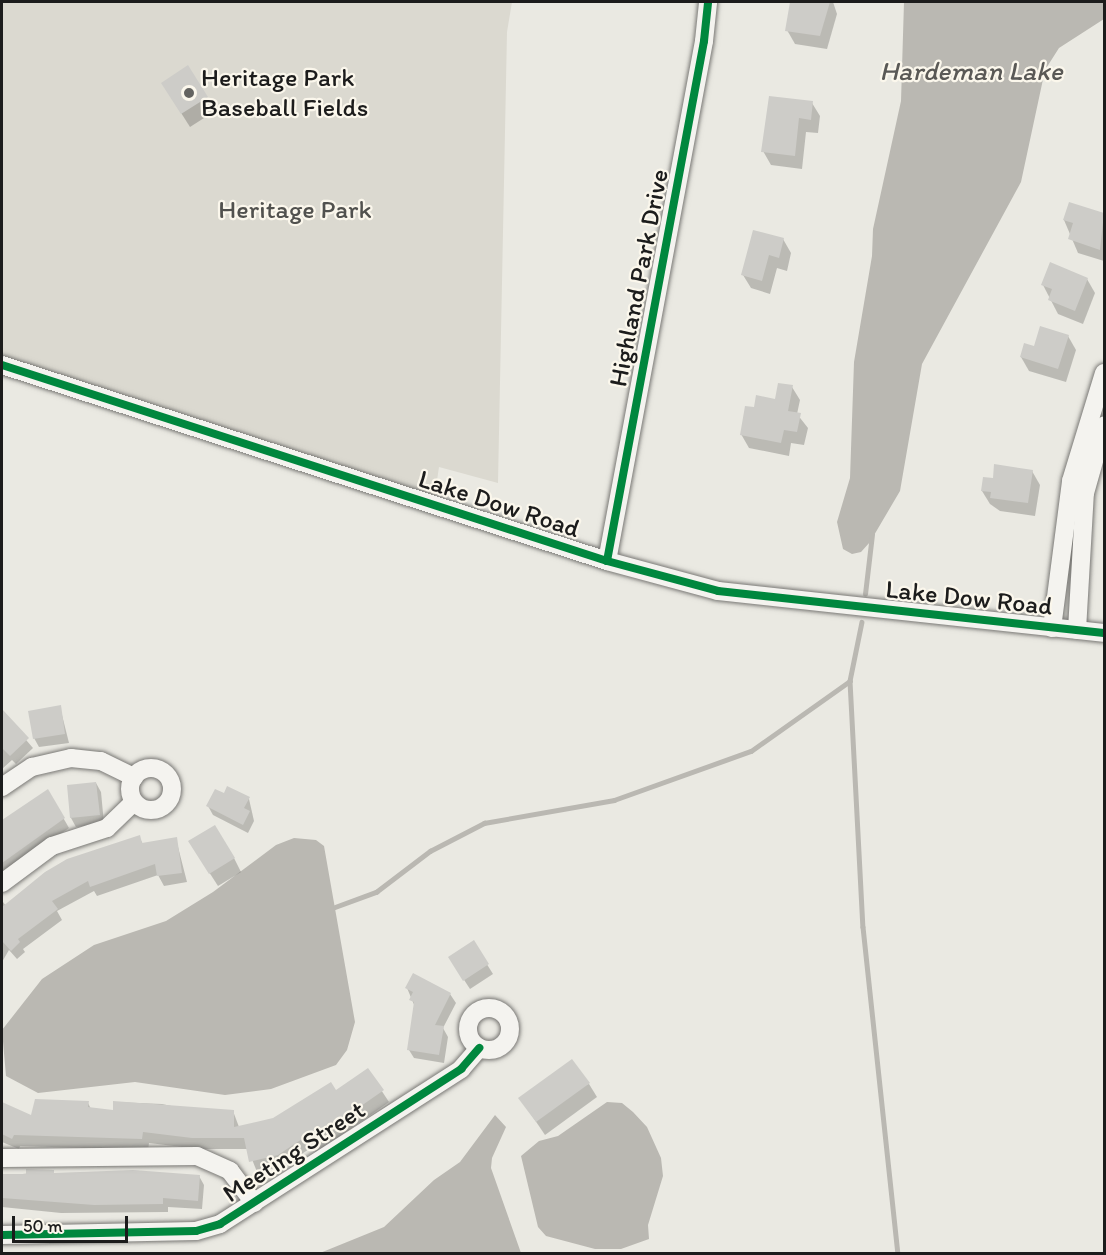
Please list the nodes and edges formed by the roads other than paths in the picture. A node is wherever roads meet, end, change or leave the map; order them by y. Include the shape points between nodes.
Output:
1 (708, 2) edge
2 (2, 365) edge
3 (1104, 373) edge
4 (1104, 426) edge
5 (1094, 448) edge
6 (607, 561) junction
7 (1052, 628) junction
8 (1077, 630) junction
9 (1104, 633) edge
10 (134, 777) junction
11 (2, 787) edge
12 (135, 802) junction
13 (2, 883) edge
14 (480, 1048) dead end
15 (2, 1158) edge
16 (254, 1203) junction
17 (2, 1235) edge

1 - 6 street, Highland Park Drive
2 - 6 street, Lake Dow Road
3 - 5 street
4 - 5 street
5 - 7 street via 1067,502
5 - 8 street via 1085,493
6 - 7 street, Lake Dow Road via 717,591
7 - 8 street, Lake Dow Road
8 - 9 street, Lake Dow Road
10 - 11 street via 101,761 70,758 32,767
10 - 12 street via 130,789
10 - 12 street via 144,769 157,768 166,773 173,788 169,801 158,809 145,809
12 - 13 street via 107,828 52,846
14 - 16 street, Meeting Street via 461,1069
15 - 16 street via 197,1156 235,1175
16 - 17 street, Meeting Street via 220,1224 196,1231

